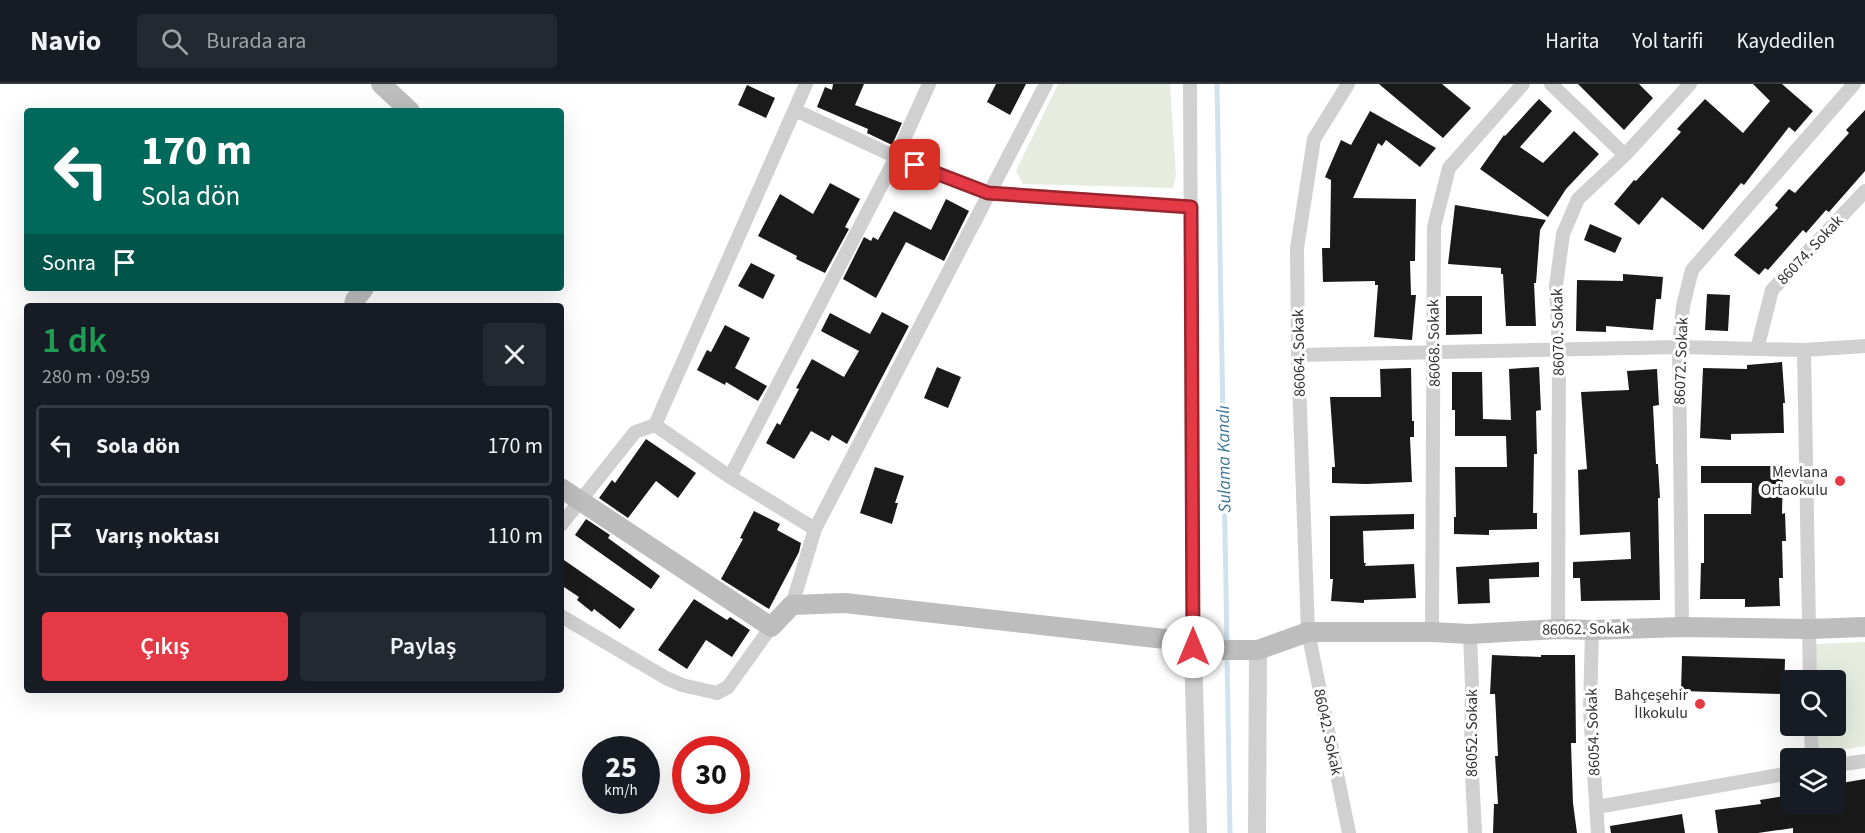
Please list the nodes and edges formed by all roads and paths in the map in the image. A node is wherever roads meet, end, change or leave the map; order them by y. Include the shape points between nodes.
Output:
1 (381, 84) edge
2 (806, 84) edge
3 (929, 84) edge
4 (1046, 84) edge
5 (1190, 84) edge
6 (1348, 84) edge
7 (1523, 84) edge
8 (1551, 84) edge
9 (1690, 84) edge
10 (1854, 84) edge
11 (407, 108) edge
12 (795, 110) junction
13 (1625, 155) junction
14 (896, 157) junction
15 (1865, 191) edge
16 (988, 193) junction
17 (1191, 207) junction
18 (1865, 346) edge
19 (1679, 347) junction
20 (1757, 349) junction
21 (1559, 350) junction
22 (1804, 350) junction
23 (1435, 353) junction
24 (1298, 355) junction
25 (655, 425) junction
26 (730, 477) junction
27 (564, 490) edge
28 (579, 502) junction
29 (564, 521) edge
30 (815, 529) junction
31 (792, 605) junction
32 (564, 618) edge
33 (771, 627) junction
34 (1682, 627) junction
35 (1865, 627) edge
36 (1558, 629) junction
37 (1809, 629) junction
38 (1592, 630) junction
39 (1308, 632) junction
40 (1432, 632) junction
41 (1470, 634) junction
42 (1200, 648) junction
43 (1253, 650) junction
44 (1810, 670) edge
45 (1865, 761) edge
46 (1846, 764) edge
47 (1780, 775) edge
48 (1597, 807) junction
49 (1198, 833) edge
50 (1257, 833) edge
51 (1349, 833) edge
52 (1475, 833) edge
53 (1598, 833) edge

1 - 11 main road
2 - 12 street
3 - 14 street
4 - 16 street
5 - 17 street
6 - 24 street, 86064. Sokak via 1314,139 1297,248
7 - 23 street, 86068. Sokak via 1449,168 1434,227
8 - 13 street
9 - 13 street, 86070. Sokak
10 - 19 street, 86072. Sokak via 1692,270
12 - 14 street
12 - 25 street
13 - 21 street, 86070. Sokak via 1578,199 1563,234 1556,286
14 - 16 street
14 - 26 street
15 - 20 street, 86074. Sokak via 1772,290
16 - 17 street
16 - 30 street
17 - 42 street
18 - 22 street
19 - 20 street
19 - 21 street
19 - 34 street, 86072. Sokak
20 - 22 street
21 - 23 street
21 - 36 street, 86070. Sokak
22 - 37 street
23 - 24 street
23 - 40 street, 86068. Sokak
24 - 39 street, 86064. Sokak
25 - 26 street
25 - 28 street via 635,432
26 - 30 street
27 - 28 main road
28 - 29 street
28 - 33 main road
30 - 31 street
31 - 33 main road
31 - 42 main road, 86062. Sokak via 845,603 1166,639
32 - 33 street via 666,678 717,693 728,687
34 - 37 main road, 86062. Sokak
34 - 38 main road, 86062. Sokak
35 - 37 main road, 86062. Sokak
36 - 38 main road, 86062. Sokak
36 - 41 main road, 86062. Sokak
37 - 44 street
38 - 48 street, 86054. Sokak via 1590,710
39 - 40 main road, 86062. Sokak
39 - 43 main road, 86062. Sokak
39 - 51 street, 86042. Sokak
40 - 41 main road, 86062. Sokak
41 - 52 street, 86052. Sokak
42 - 43 main road, 86062. Sokak
42 - 49 street
43 - 50 street
45 - 46 street
47 - 48 street
48 - 53 street, 86054. Sokak

